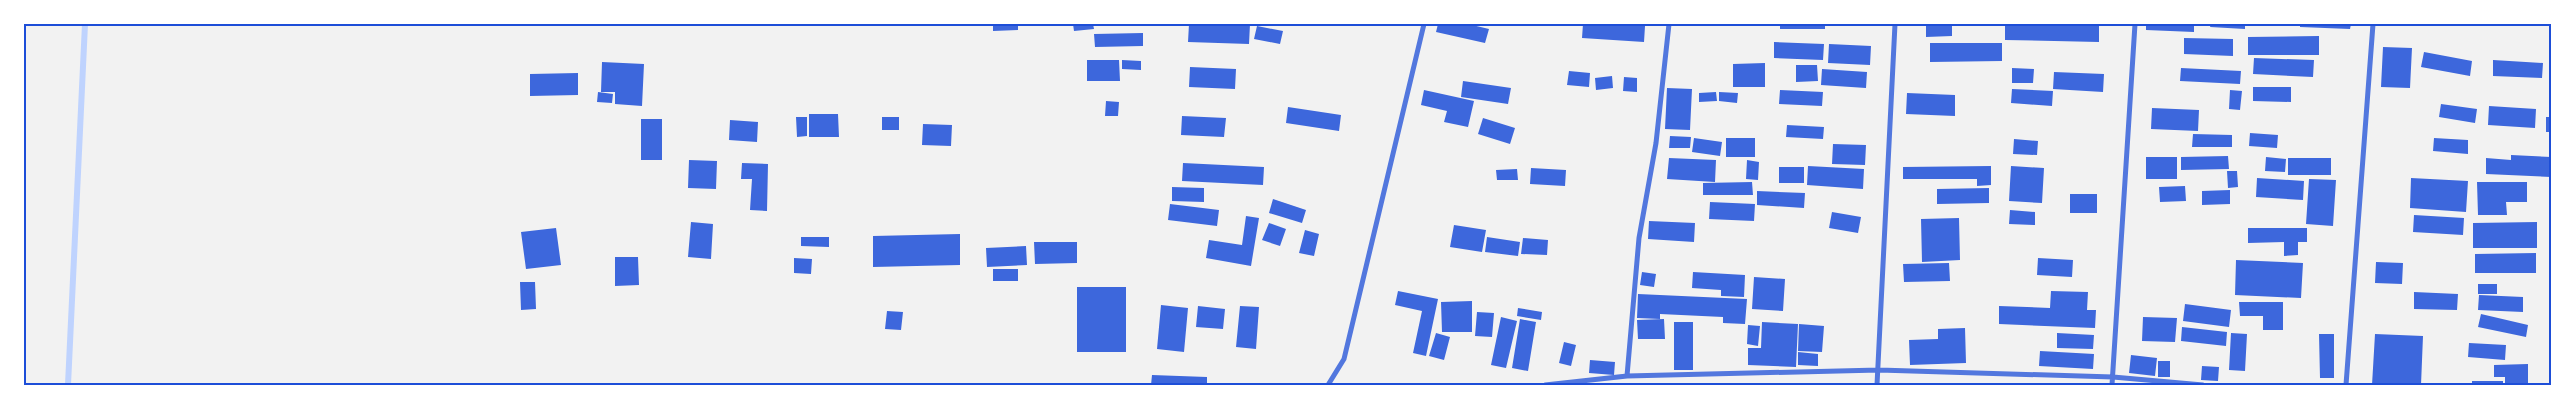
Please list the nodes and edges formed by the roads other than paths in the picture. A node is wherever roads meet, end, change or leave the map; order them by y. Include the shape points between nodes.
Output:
1 (1424, 24) edge
2 (1669, 24) edge
3 (1895, 24) edge
4 (2135, 24) edge
5 (2373, 24) edge
6 (1878, 370) junction
7 (1627, 376) junction
8 (2113, 377) junction
9 (1328, 385) edge
10 (1545, 385) edge
11 (1877, 385) edge
12 (2112, 385) edge
13 (2202, 385) edge
14 (2346, 385) edge

1 - 9 street via 1344,359
2 - 7 street via 1656,143 1639,238
3 - 6 street
4 - 8 street
5 - 14 street
6 - 7 street
6 - 8 street
6 - 11 street
7 - 10 street
8 - 12 street
8 - 13 street

